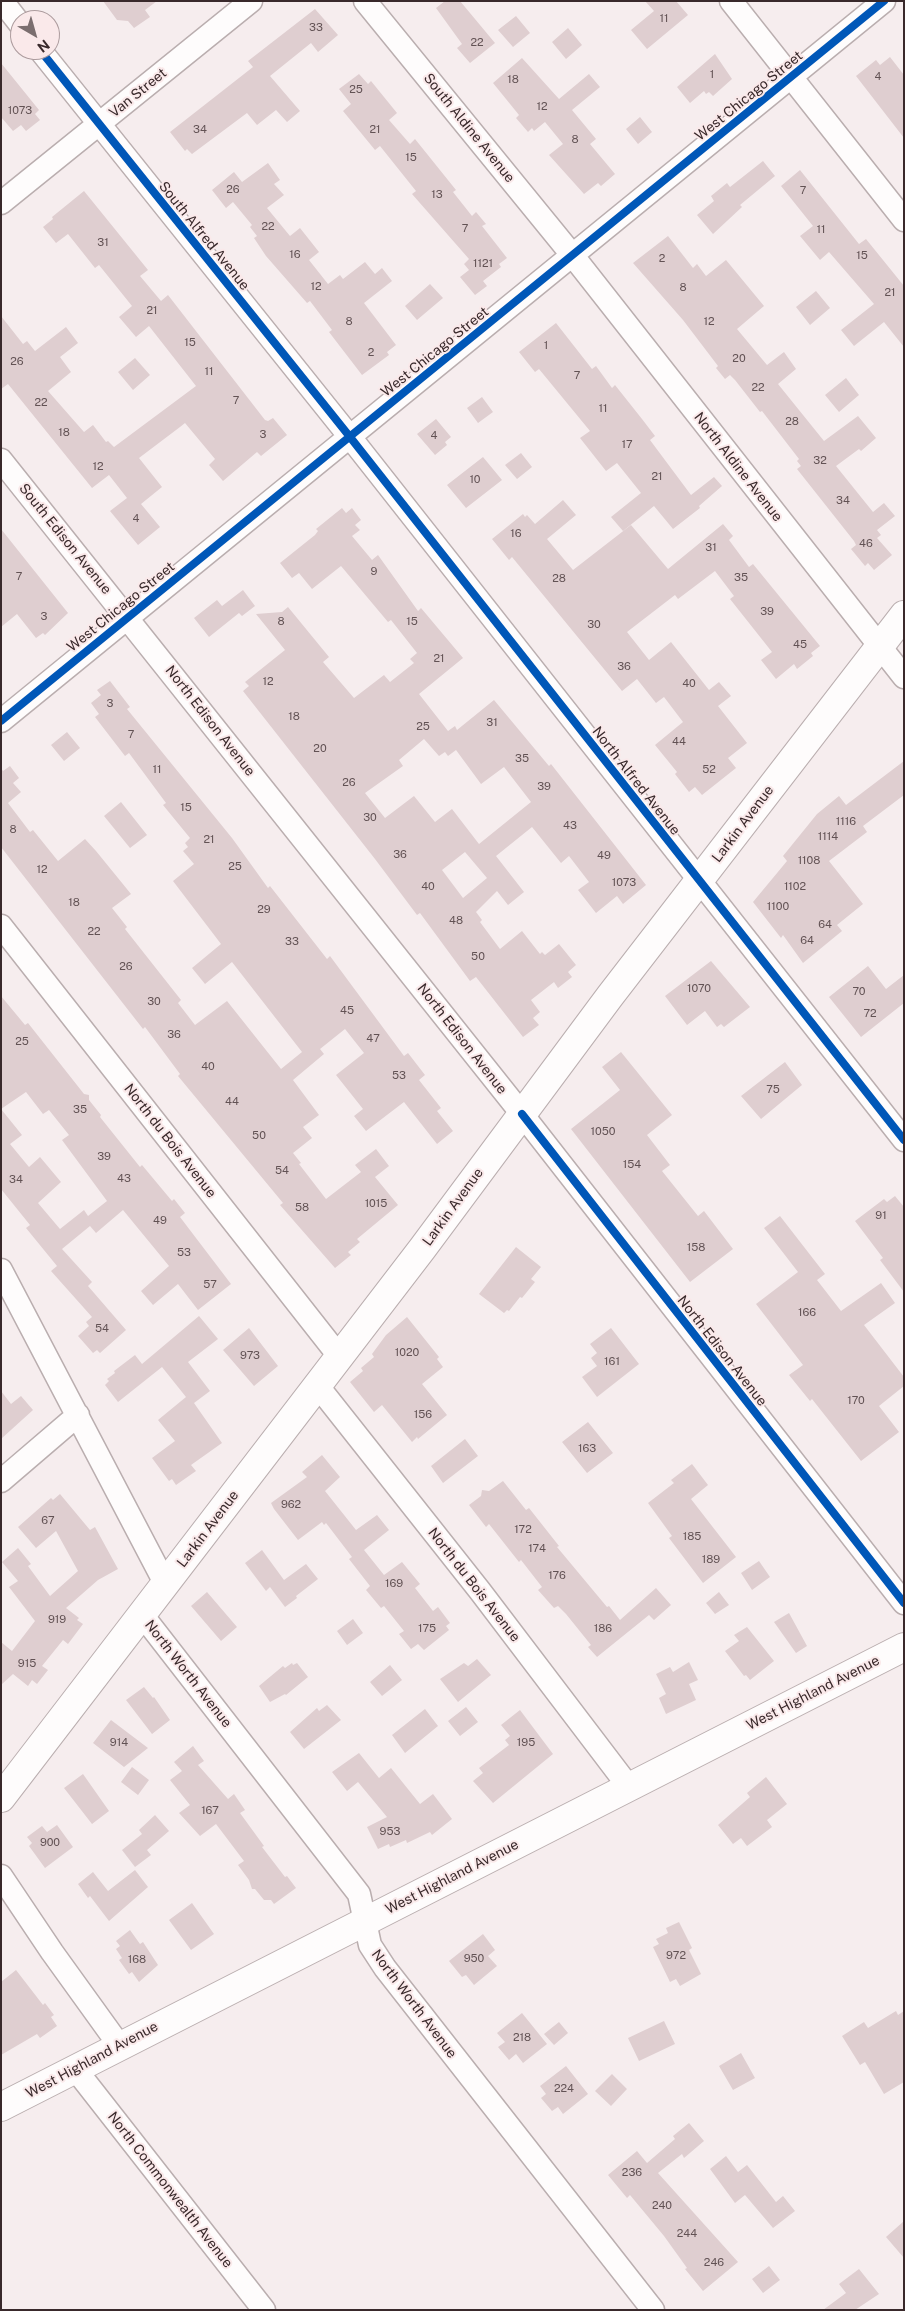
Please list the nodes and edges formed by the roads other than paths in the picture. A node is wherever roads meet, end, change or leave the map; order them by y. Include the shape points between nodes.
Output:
1 (2, 1) edge
2 (251, 1) edge
3 (365, 1) edge
4 (731, 1) edge
5 (884, 1) edge
6 (10, 11) edge
7 (48, 60) edge
8 (792, 78) junction
9 (99, 124) junction
10 (1, 203) edge
11 (904, 220) edge
12 (573, 256) junction
13 (350, 437) junction
14 (1, 460) edge
15 (904, 614) edge
16 (128, 618) junction
17 (879, 647) junction
18 (904, 677) edge
19 (1, 721) edge
20 (699, 882) junction
21 (1, 926) edge
22 (522, 1114) junction
23 (904, 1140) edge
24 (1, 1270) edge
25 (339, 1356) junction
26 (316, 1385) junction
27 (78, 1415) junction
28 (1, 1481) edge
29 (166, 1584) junction
30 (904, 1604) edge
31 (143, 1616) junction
32 (904, 1646) edge
33 (629, 1787) junction
34 (1, 1798) edge
35 (1, 1876) edge
36 (366, 1922) junction
37 (119, 2045) junction
38 (76, 2070) junction
39 (1, 2107) edge
40 (254, 2306) edge
41 (653, 2310) edge

1 - 6 street
2 - 9 street, Van Street
3 - 12 street, South Aldine Avenue
4 - 8 street
5 - 8 street, West Chicago Street
7 - 9 street, South Alfred Avenue
8 - 11 street
8 - 12 street, West Chicago Street
9 - 10 street, Van Street
9 - 13 street, South Alfred Avenue
12 - 13 street, West Chicago Street
12 - 17 street, North Aldine Avenue
13 - 16 street, West Chicago Street
13 - 20 street, North Alfred Avenue
14 - 16 street, South Edison Avenue
15 - 17 main road, Larkin Avenue
16 - 19 street, West Chicago Street
16 - 22 street, North Edison Avenue
17 - 18 street, North Aldine Avenue
17 - 20 main road, Larkin Avenue
20 - 22 main road, Larkin Avenue
20 - 23 street, North Alfred Avenue
21 - 25 street, North du Bois Avenue
22 - 25 main road, Larkin Avenue
22 - 30 street, North Edison Avenue
24 - 27 street
25 - 26 main road, Larkin Avenue
26 - 29 main road, Larkin Avenue
26 - 33 street, North du Bois Avenue via 480,1591
27 - 28 street
27 - 29 street
29 - 31 main road, Larkin Avenue
31 - 34 main road, Larkin Avenue
31 - 36 street, North Worth Avenue via 359,1894
32 - 33 main road, West Highland Avenue
33 - 36 main road, West Highland Avenue
35 - 37 street
36 - 37 main road, West Highland Avenue
36 - 41 street, North Worth Avenue via 370,1945 385,1968
37 - 38 main road, West Highland Avenue
38 - 39 main road, West Highland Avenue
38 - 40 street, North Commonwealth Avenue

